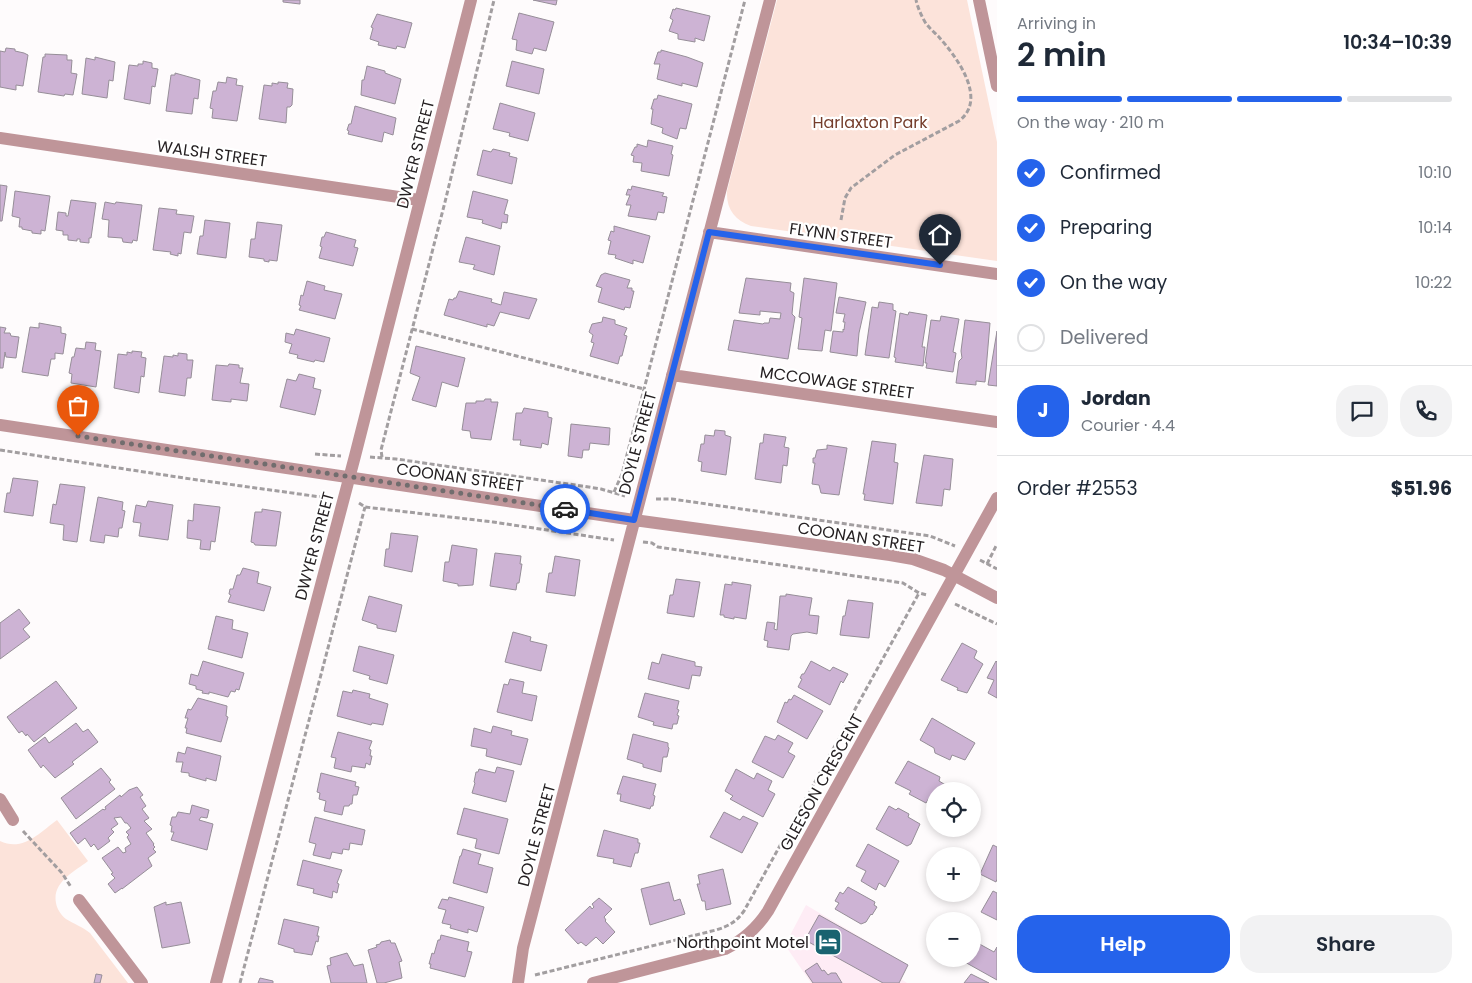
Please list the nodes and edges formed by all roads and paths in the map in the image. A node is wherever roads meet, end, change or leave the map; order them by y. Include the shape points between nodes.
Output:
1 (471, 0) edge
2 (494, 0) edge
3 (745, 0) edge
4 (770, 0) edge
5 (916, 0) edge
6 (979, 0) edge
7 (997, 86) edge
8 (0, 138) edge
9 (419, 200) junction
10 (841, 220) dead end
11 (709, 232) junction
12 (997, 274) edge
13 (412, 329) junction
14 (672, 375) junction
15 (644, 390) junction
16 (997, 422) edge
17 (0, 425) edge
18 (0, 450) edge
19 (382, 457) dead end
20 (349, 478) junction
21 (614, 492) dead end
22 (997, 498) edge
23 (343, 501) junction
24 (365, 507) junction
25 (634, 520) junction
26 (629, 541) junction
27 (997, 544) edge
28 (986, 564) dead end
29 (954, 575) junction
30 (919, 593) junction
31 (997, 598) edge
32 (941, 599) junction
33 (997, 624) edge
34 (0, 799) edge
35 (13, 820) joint
36 (79, 900) joint
37 (518, 981) edge
38 (142, 983) edge
39 (216, 983) edge
40 (240, 983) edge
41 (593, 983) edge

1 - 9 street, DWYER STREET
2 - 13 path
3 - 15 path
4 - 11 street, DOYLE STREET
5 - 10 path via 925,22 962,71 972,94 971,106 959,121 895,155 851,188 845,198
6 - 7 street
8 - 9 street, WALSH STREET
9 - 20 street, DWYER STREET
11 - 12 street, FLYNN STREET
11 - 14 street, DOYLE STREET
13 - 15 path
13 - 19 path via 381,450
14 - 16 street, MCCOWAGE STREET
14 - 25 street, DOYLE STREET
15 - 21 path via 622,474
17 - 20 street, COONAN STREET
18 - 23 path
20 - 23 street, DWYER STREET
20 - 25 street, COONAN STREET
22 - 29 street, GLEESON CRESCENT
23 - 24 path
23 - 39 street, DWYER STREET
24 - 26 path
24 - 40 path
25 - 26 street, DOYLE STREET
25 - 29 street, COONAN STREET via 890,555
26 - 30 path via 903,583
26 - 37 street, DOYLE STREET via 523,948
27 - 28 path
29 - 31 street, COONAN STREET
29 - 32 street, GLEESON CRESCENT
30 - 32 path
30 - 37 path via 738,920 716,930
32 - 33 path
32 - 41 street, GLEESON CRESCENT via 755,929 725,949
34 - 35 street
35 - 36 path via 62,873
36 - 38 street

